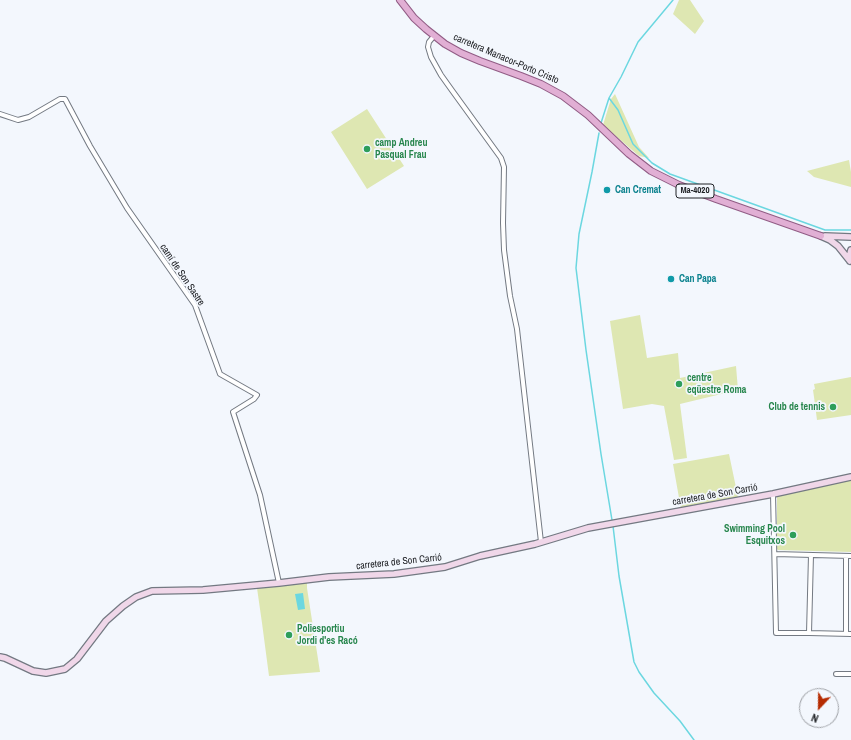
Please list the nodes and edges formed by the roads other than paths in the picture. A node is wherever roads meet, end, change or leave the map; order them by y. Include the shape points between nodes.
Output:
1 (400, 0) edge
2 (434, 36) junction
3 (0, 114) edge
4 (821, 236) junction
5 (851, 237) edge
6 (851, 250) edge
7 (851, 262) edge
8 (851, 477) edge
9 (773, 494) junction
10 (541, 542) junction
11 (775, 554) junction
12 (811, 555) junction
13 (849, 556) edge
14 (279, 583) junction
15 (810, 633) junction
16 (846, 634) junction
17 (851, 634) edge
18 (0, 657) edge
19 (836, 674) dead end
20 (851, 674) edge

1 - 2 main road, carretera Manacor-Porto Cristo / Ma-4020 via 414,18
2 - 4 main road, carretera Manacor-Porto Cristo / Ma-4020 via 467,56 541,84 563,96 588,115 634,159 665,179
2 - 10 street via 428,46 431,57 441,75 501,158 504,167 504,250 517,329
3 - 14 street, camí de Son Sastre via 18,120 29,117 60,99 65,99 126,208 195,305 220,374 257,395 233,412 260,495
4 - 5 street, Ma-4020
4 - 7 street, Ma-4020 via 838,246
6 - 7 street, Ma-4020
8 - 9 street, carretera de Son Carrió
9 - 10 street, carretera de Son Carrió via 588,528
9 - 11 street
10 - 14 street, carretera de Son Carrió via 445,566 394,574 328,577
11 - 12 street
11 - 15 street via 776,633
12 - 13 street
12 - 15 street
13 - 16 street
14 - 18 street, carretera de Son Carrió via 204,590 159,590 140,595 106,621 77,659 65,669 46,673 32,671
15 - 16 street
16 - 17 street
19 - 20 street

